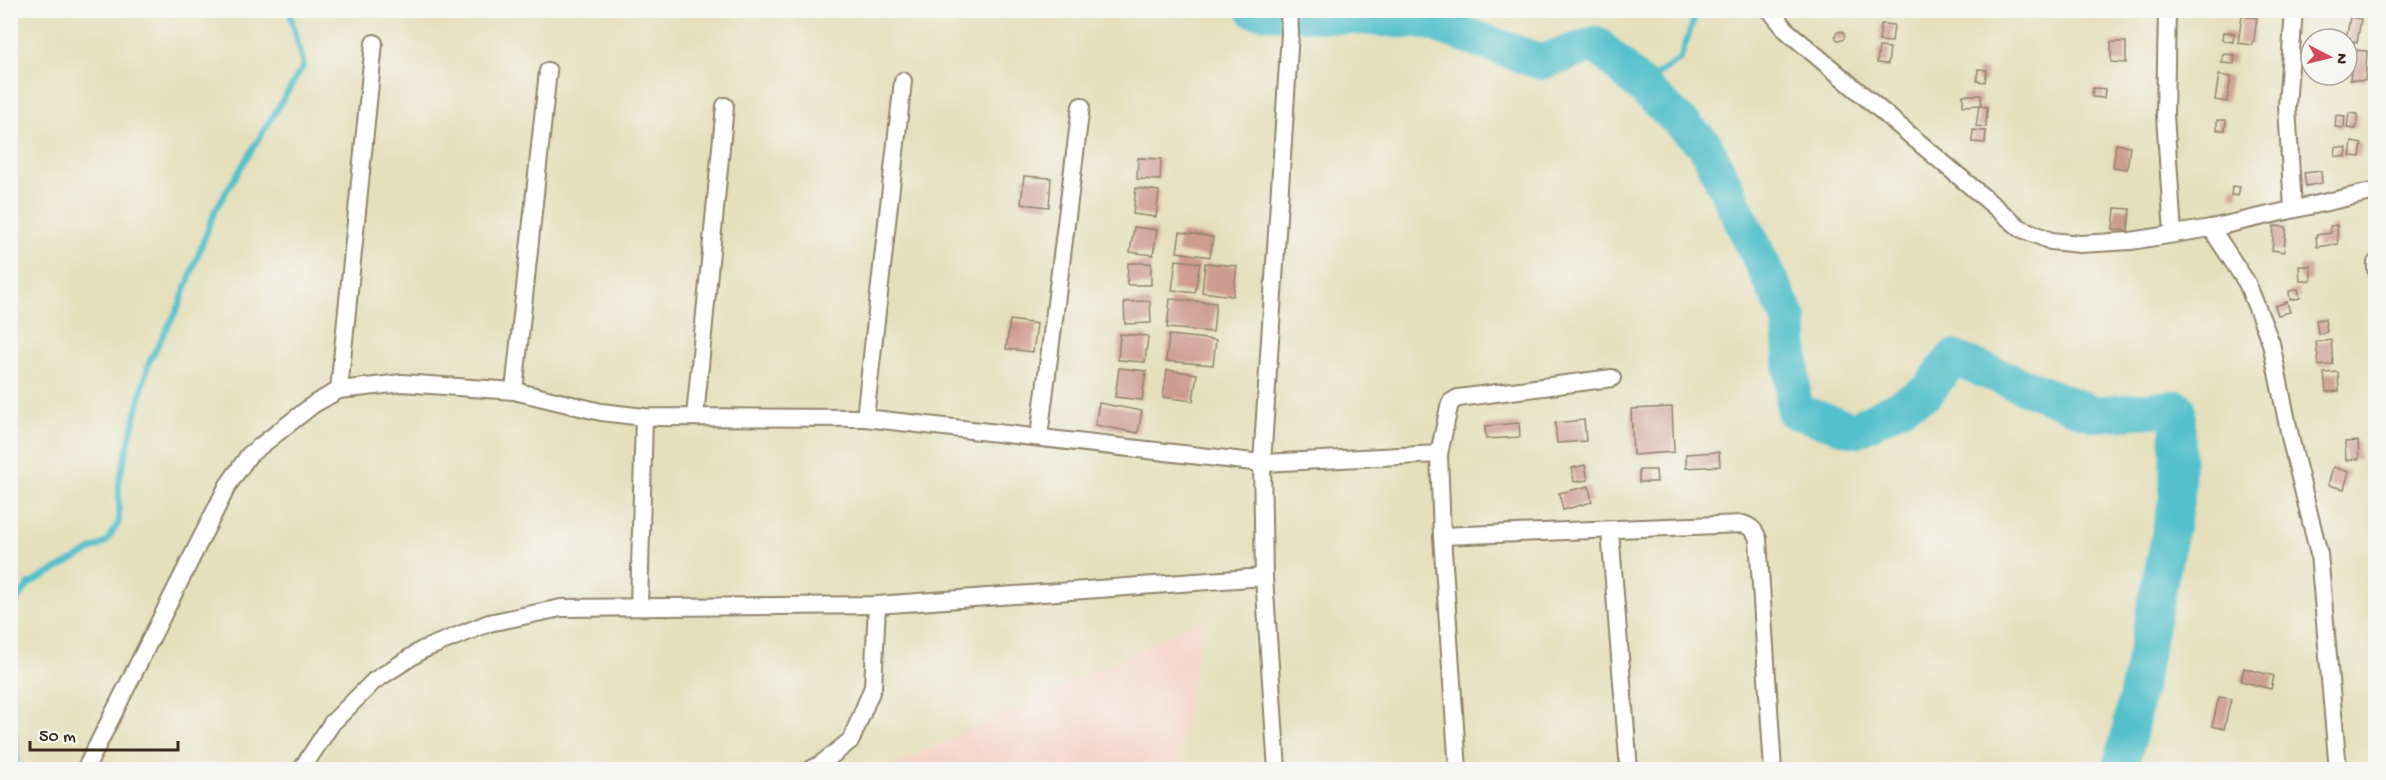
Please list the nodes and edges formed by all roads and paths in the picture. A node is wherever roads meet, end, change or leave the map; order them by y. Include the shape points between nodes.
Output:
1 (1288, 10) edge
2 (1770, 10) edge
3 (2167, 10) edge
4 (2294, 10) edge
5 (374, 43) dead end
6 (548, 72) dead end
7 (903, 81) dead end
8 (1081, 105) dead end
9 (725, 106) dead end
10 (2376, 191) edge
11 (2293, 209) junction
12 (2211, 228) junction
13 (2173, 234) junction
14 (2376, 263) edge
15 (2376, 269) edge
16 (1612, 378) dead end
17 (339, 390) junction
18 (514, 391) junction
19 (644, 417) junction
20 (695, 417) junction
21 (865, 418) junction
22 (1039, 437) junction
23 (1439, 454) junction
24 (1262, 462) junction
25 (1610, 531) junction
26 (1442, 536) junction
27 (1264, 577) junction
28 (877, 604) junction
29 (639, 607) junction
30 (85, 770) edge
31 (301, 770) edge
32 (810, 770) edge
33 (1277, 770) edge
34 (1458, 770) edge
35 (1629, 770) edge
36 (1773, 770) edge
37 (2338, 770) edge

1 - 24 street via 1290,33
2 - 13 street via 1786,30 2020,228 2051,241 2080,244
3 - 13 street via 2164,115
4 - 11 street via 2287,106
5 - 17 street
6 - 18 street
7 - 21 street
8 - 22 street
9 - 20 street
10 - 11 street
11 - 12 street
12 - 13 street
12 - 37 street via 2247,283 2271,343 2319,554
14 - 15 street
16 - 23 street via 1458,398 1449,407
17 - 18 street via 402,383
17 - 30 street via 314,404 249,455 228,485
18 - 19 street via 601,412
19 - 20 street
19 - 29 street
20 - 21 street
21 - 22 street
22 - 24 street
23 - 24 street
23 - 26 street
24 - 27 street
25 - 26 street
25 - 35 street
25 - 36 street via 1743,525 1756,534
26 - 34 street
27 - 28 street
27 - 33 street
28 - 29 street
28 - 32 street via 873,687 851,740
29 - 31 street via 561,608 489,623 422,650 374,681 332,723

